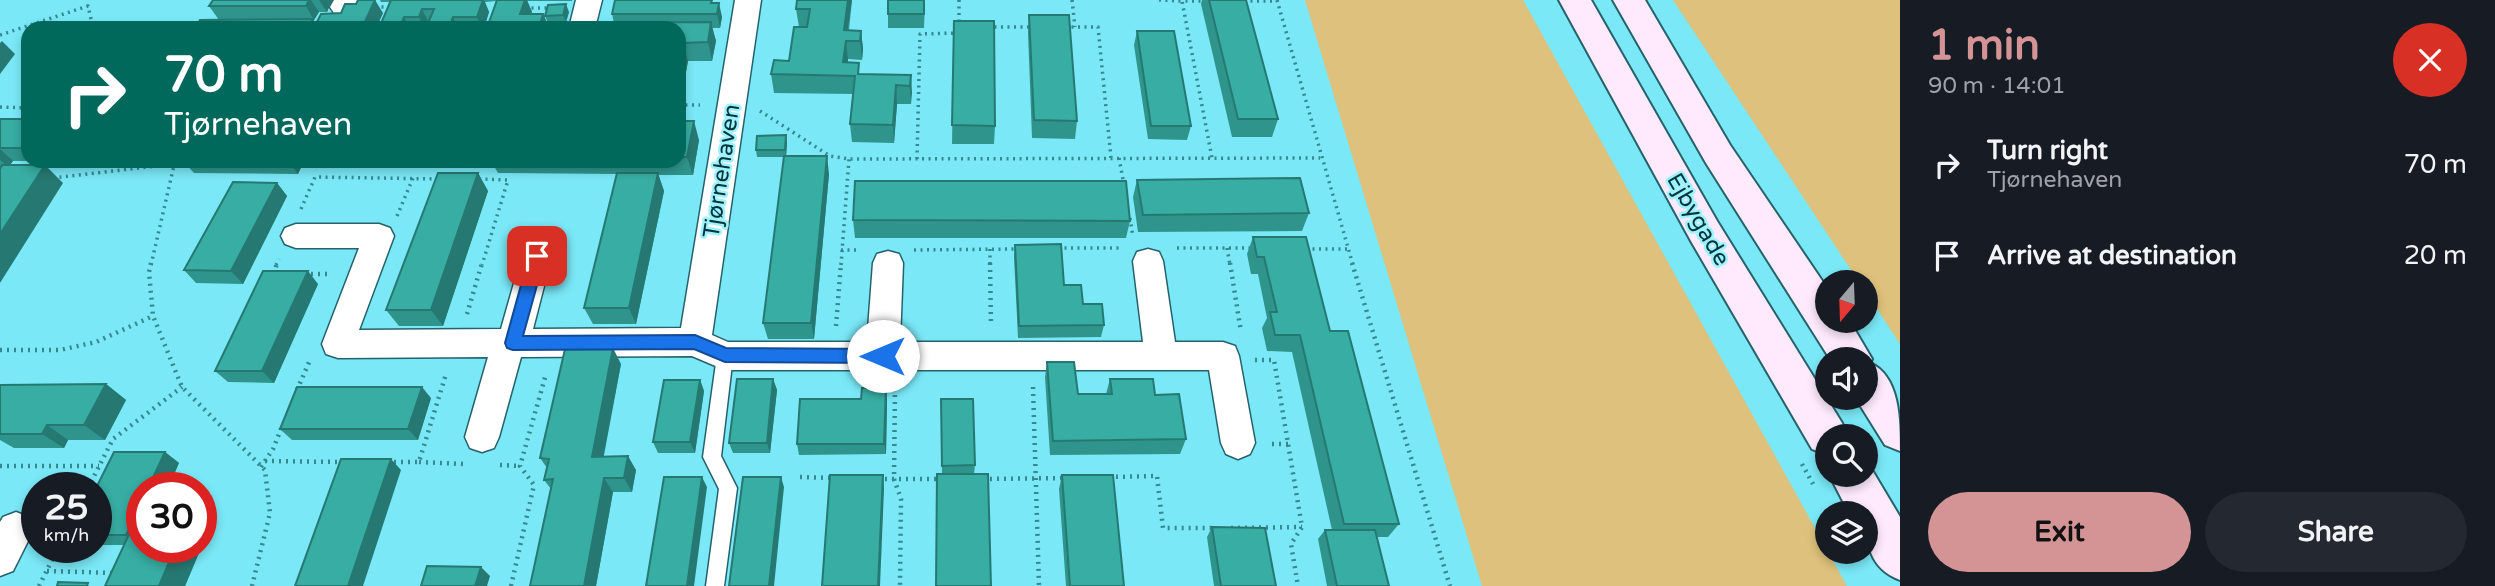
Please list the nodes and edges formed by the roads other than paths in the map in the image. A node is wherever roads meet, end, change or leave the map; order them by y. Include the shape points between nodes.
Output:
1 (748, 0) edge
2 (1574, 0) edge
3 (1629, 0) edge
4 (296, 236) dead end
5 (888, 254) road end
6 (1161, 254) road end
7 (537, 256) dead end
8 (1815, 302) edge
9 (695, 342) junction
10 (510, 343) junction
11 (725, 355) junction
12 (889, 356) junction
13 (1161, 356) junction
14 (1878, 398) edge
15 (1820, 424) edge
16 (1900, 432) edge
17 (482, 437) dead end
18 (1238, 443) dead end
19 (1858, 487) edge
20 (1900, 558) edge
21 (715, 586) edge

1 - 9 street, Tjørnehaven
2 - 15 main road, Ejbygade
3 - 8 main road via 1718,153
4 - 10 street via 379,236 338,344
5 - 12 street
6 - 13 street
7 - 10 street
9 - 10 street
9 - 11 street
10 - 17 street
11 - 12 street
11 - 21 lane via 712,457 728,488
12 - 13 street
13 - 18 street via 1223,356
14 - 16 main road
19 - 20 main road

